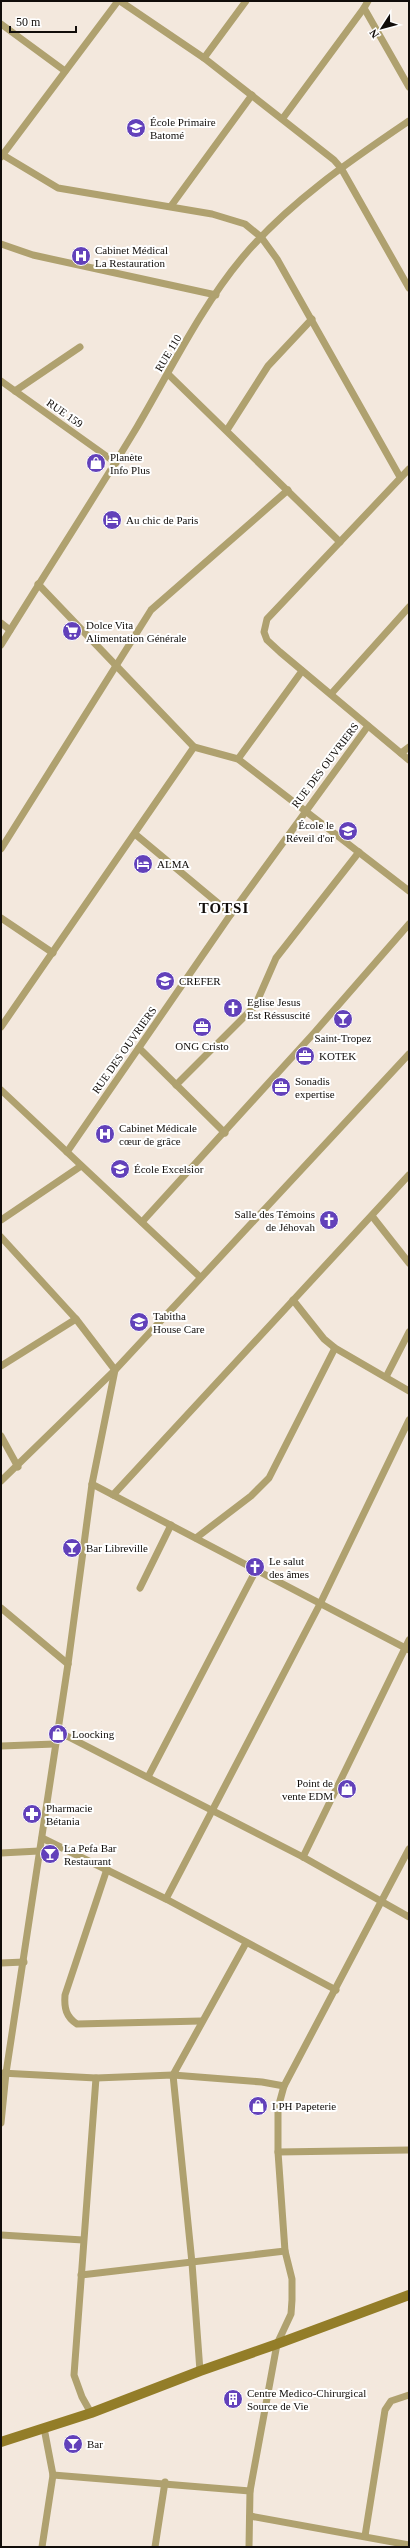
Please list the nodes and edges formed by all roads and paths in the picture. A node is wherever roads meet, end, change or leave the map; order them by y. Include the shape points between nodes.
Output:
1 (119, 1) edge
2 (246, 1) edge
3 (368, 1) edge
4 (364, 8) junction
5 (1, 24) edge
6 (204, 58) junction
7 (65, 71) junction
8 (409, 87) edge
9 (252, 95) junction
10 (283, 118) junction
11 (409, 121) edge
12 (2, 156) edge
13 (341, 168) junction
14 (171, 206) junction
15 (261, 237) junction
16 (1, 244) edge
17 (409, 288) edge
18 (216, 295) junction
19 (312, 319) junction
20 (80, 348) dead end
21 (168, 374) junction
22 (2, 385) edge
23 (15, 391) junction
24 (227, 430) junction
25 (116, 463) junction
26 (409, 469) edge
27 (400, 477) junction
28 (288, 490) junction
29 (340, 542) junction
30 (38, 584) junction
31 (409, 607) edge
32 (1, 623) edge
33 (10, 630) junction
34 (1, 645) edge
35 (116, 665) junction
36 (302, 671) junction
37 (331, 694) junction
38 (368, 726) junction
39 (194, 747) junction
40 (409, 747) edge
41 (401, 753) junction
42 (238, 759) junction
43 (409, 760) edge
44 (305, 810) junction
45 (135, 834) junction
46 (1, 849) edge
47 (359, 852) junction
48 (409, 890) edge
49 (232, 914) junction
50 (1, 918) edge
51 (409, 924) edge
52 (53, 953) junction
53 (1, 1027) edge
54 (139, 1048) junction
55 (409, 1054) edge
56 (176, 1085) junction
57 (1, 1090) edge
58 (225, 1133) junction
59 (67, 1152) junction
60 (81, 1166) junction
61 (409, 1175) edge
62 (372, 1216) junction
63 (1, 1220) edge
64 (142, 1222) junction
65 (1, 1237) edge
66 (409, 1263) edge
67 (200, 1277) junction
68 (293, 1300) junction
69 (76, 1319) junction
70 (409, 1332) edge
71 (335, 1348) junction
72 (1, 1366) edge
73 (115, 1370) junction
74 (386, 1377) junction
75 (409, 1391) edge
76 (409, 1420) edge
77 (1, 1436) edge
78 (18, 1467) junction
79 (1, 1481) edge
80 (92, 1484) junction
81 (114, 1495) junction
82 (171, 1525) junction
83 (196, 1538) junction
84 (256, 1570) junction
85 (140, 1588) dead end
86 (320, 1604) junction
87 (1, 1608) edge
88 (409, 1640) edge
89 (407, 1649) edge
90 (68, 1664) junction
91 (57, 1731) junction
92 (55, 1744) junction
93 (1, 1746) edge
94 (148, 1777) junction
95 (212, 1811) junction
96 (42, 1838) junction
97 (409, 1849) edge
98 (39, 1851) junction
99 (1, 1853) edge
100 (303, 1857) junction
101 (107, 1869) junction
102 (166, 1899) junction
103 (381, 1900) junction
104 (409, 1917) edge
105 (246, 1943) junction
106 (24, 1962) junction
107 (1, 1963) edge
108 (336, 1990) junction
109 (201, 2021) junction
110 (4, 2073) edge
111 (173, 2075) junction
112 (96, 2078) junction
113 (284, 2086) junction
114 (1, 2123) edge
115 (409, 2150) edge
116 (278, 2152) junction
117 (1, 2235) edge
118 (83, 2240) junction
119 (286, 2251) junction
120 (192, 2263) junction
121 (81, 2275) junction
122 (409, 2295) edge
123 (277, 2344) junction
124 (200, 2370) junction
125 (409, 2395) edge
126 (91, 2413) junction
127 (44, 2428) junction
128 (1, 2442) edge
129 (53, 2475) junction
130 (165, 2482) junction
131 (250, 2491) junction
132 (250, 2516) junction
133 (364, 2536) junction
134 (409, 2545) edge
135 (42, 2547) edge
136 (155, 2547) edge
137 (249, 2547) edge

1 - 6 street
1 - 7 street
2 - 6 street
3 - 4 street
4 - 8 street
4 - 10 street
5 - 7 street
6 - 9 street
7 - 12 street
9 - 10 street
9 - 14 street
10 - 13 street via 326,151
11 - 13 street, RUE 110
12 - 14 street via 58,188
13 - 15 street, RUE 110
13 - 17 street
14 - 15 street via 245,224
15 - 18 street, RUE 110 via 242,258
15 - 19 street
16 - 18 street via 33,255
18 - 21 street, RUE 110
19 - 24 street via 268,366
19 - 27 street
20 - 23 street
21 - 24 street
21 - 25 street, RUE 110
22 - 23 street, RUE 159
23 - 25 street, RUE 159
24 - 28 street
25 - 30 street, RUE 110
26 - 27 street
27 - 29 street
28 - 29 street
28 - 35 street via 156,605
29 - 36 street via 267,619 264,626 267,640
30 - 33 street, RUE 110
30 - 35 street
31 - 37 street
32 - 33 street
33 - 34 street, RUE 110
35 - 39 street
35 - 46 street
36 - 37 street
36 - 42 street
37 - 38 street
38 - 41 street
38 - 44 street, RUE DES OUVRIERS
39 - 42 street
39 - 45 street
40 - 41 street
41 - 43 street
42 - 44 street
44 - 47 street
44 - 49 street, RUE DES OUVRIERS
45 - 49 street
45 - 52 street
47 - 48 street
47 - 56 street via 276,958 255,1006
49 - 54 street, RUE DES OUVRIERS
50 - 52 street
51 - 58 street
52 - 53 street
54 - 56 street
54 - 59 street, RUE DES OUVRIERS
55 - 67 street
56 - 58 street
57 - 59 street
58 - 64 street
59 - 60 street
60 - 63 street
60 - 64 street
61 - 62 street
62 - 66 street
62 - 68 street
64 - 67 street
65 - 69 street
67 - 73 street
68 - 71 street via 324,1339
68 - 81 street
69 - 72 street
69 - 73 street
70 - 74 street
71 - 74 street
71 - 83 street via 270,1478 251,1496
73 - 78 street
73 - 80 street
74 - 75 street
76 - 86 street
77 - 78 street
78 - 79 street
80 - 81 street
80 - 90 street
81 - 82 street
82 - 83 street
82 - 85 street
83 - 84 street
84 - 86 street
84 - 94 street
86 - 89 street
86 - 95 street
87 - 90 street
88 - 89 street
89 - 100 street
90 - 91 street
91 - 92 street
91 - 94 street
92 - 93 street
92 - 96 street
94 - 95 street
95 - 100 street
95 - 102 street
96 - 98 street
96 - 101 street
97 - 103 street
98 - 99 street
98 - 106 street
100 - 103 street
101 - 102 street
101 - 109 street via 65,1995 66,2012 70,2020 77,2024
102 - 105 street
103 - 104 street
103 - 108 street
105 - 108 street
105 - 109 street
106 - 107 street
106 - 110 street
108 - 113 street
109 - 111 street
110 - 112 street
110 - 114 street
111 - 112 street
111 - 113 street
111 - 120 street
112 - 118 street
113 - 116 street via 278,2108
115 - 116 street
116 - 119 street
117 - 118 street
118 - 121 street
119 - 120 street
119 - 123 street via 292,2279 291,2314
120 - 121 street
120 - 124 street
121 - 126 street via 74,2375
122 - 123 street
123 - 124 street
123 - 131 street
124 - 126 street
125 - 133 street via 392,2401 385,2410
126 - 127 street
127 - 128 street
127 - 129 street
129 - 130 street
129 - 135 street
130 - 131 street
130 - 136 street
131 - 132 street
132 - 133 street
132 - 137 street
133 - 134 street

